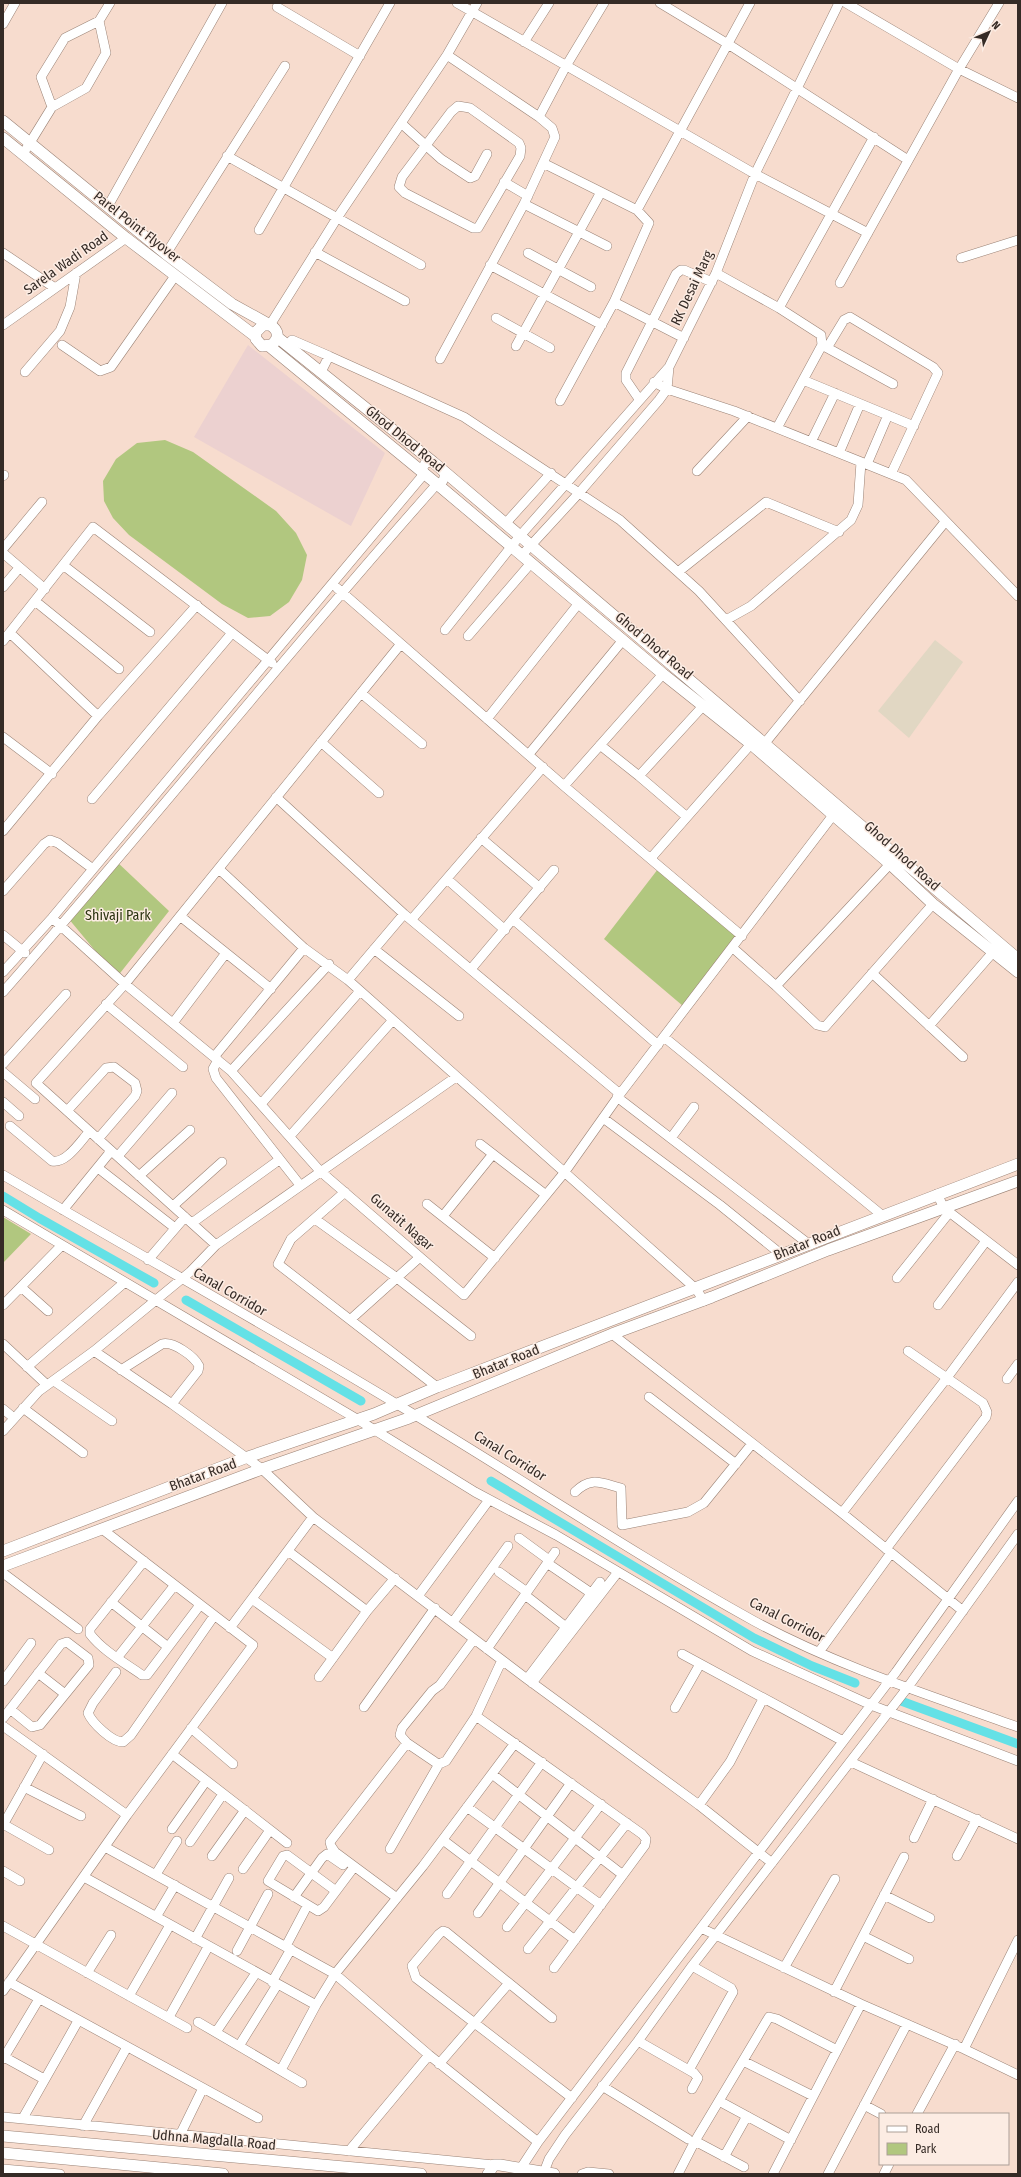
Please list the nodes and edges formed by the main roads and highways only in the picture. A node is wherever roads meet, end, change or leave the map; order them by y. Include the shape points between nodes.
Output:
1 (3, 121) edge
2 (3, 138) edge
3 (270, 325) junction
4 (255, 336) junction
5 (277, 337) junction
6 (268, 346) junction
7 (1018, 958) edge
8 (1018, 972) edge
9 (1018, 1164) edge
10 (1018, 1180) edge
11 (3, 1551) edge
12 (3, 1566) edge
13 (3, 2136) edge
14 (3, 2154) edge
15 (491, 2170) edge
16 (552, 2173) edge
17 (223, 2174) edge
18 (422, 2174) edge

1 - 3 main road via 166,254 232,304
2 - 4 main road, Parel Point Flyover via 126,238
3 - 4 main road via 259,327
3 - 5 main road via 276,330
4 - 6 main road, Ghod Dhod Road via 260,344
5 - 6 main road via 275,342
5 - 7 main road via 433,462
6 - 8 main road, Ghod Dhod Road via 751,744 933,904
9 - 11 main road via 398,1404 245,1458
10 - 12 main road, Bhatar Road via 946,1210 828,1250 612,1334 416,1415
13 - 18 main road, Udhna Magdalla Road
14 - 17 main road
15 - 16 main road via 521,2168

